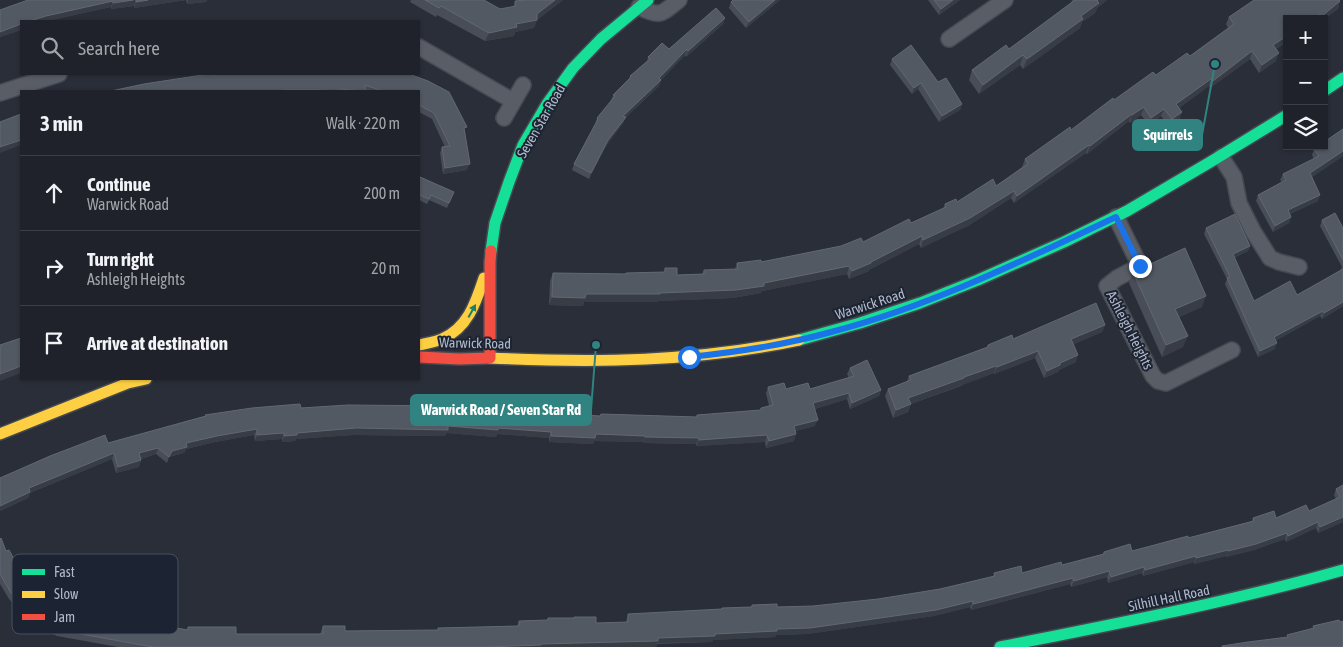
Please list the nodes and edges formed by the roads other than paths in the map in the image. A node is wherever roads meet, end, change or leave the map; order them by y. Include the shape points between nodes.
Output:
1 (679, 0) edge
2 (1005, 0) edge
3 (644, 4) edge
4 (949, 39) dead end
5 (420, 48) edge
6 (56, 75) edge
7 (1343, 78) edge
8 (523, 85) dead end
9 (1328, 88) edge
10 (0, 93) edge
11 (514, 101) junction
12 (504, 118) dead end
13 (1283, 118) edge
14 (1221, 157) junction
15 (1116, 217) junction
16 (490, 262) junction
17 (1299, 267) dead end
18 (420, 345) edge
19 (1232, 350) dead end
20 (420, 357) edge
21 (490, 358) junction
22 (142, 380) edge
23 (0, 434) edge
24 (1343, 570) edge
25 (1000, 647) edge

1 - 3 street, Seven Star Road via 662,13 653,14
2 - 4 street
3 - 16 main road, Seven Star Road via 601,39 573,68 547,104 523,145 508,182 495,223
5 - 11 street
6 - 10 street
7 - 9 main road
8 - 11 street
11 - 12 street
13 - 14 main road, Warwick Road
14 - 15 main road, Warwick Road
14 - 17 street via 1234,177 1239,204 1270,258
15 - 19 street, Ashleigh Heights via 1140,266 1107,286 1153,376 1166,383
15 - 21 main road, Warwick Road via 931,300 787,343 689,357 572,361
18 -> 16 main road, Seven Star Road via 458,331 469,317
16 - 21 main road, Seven Star Road
20 - 21 main road, Warwick Road
22 - 23 main road
24 - 25 main road, Silhill Hall Road via 1292,586 1198,608

